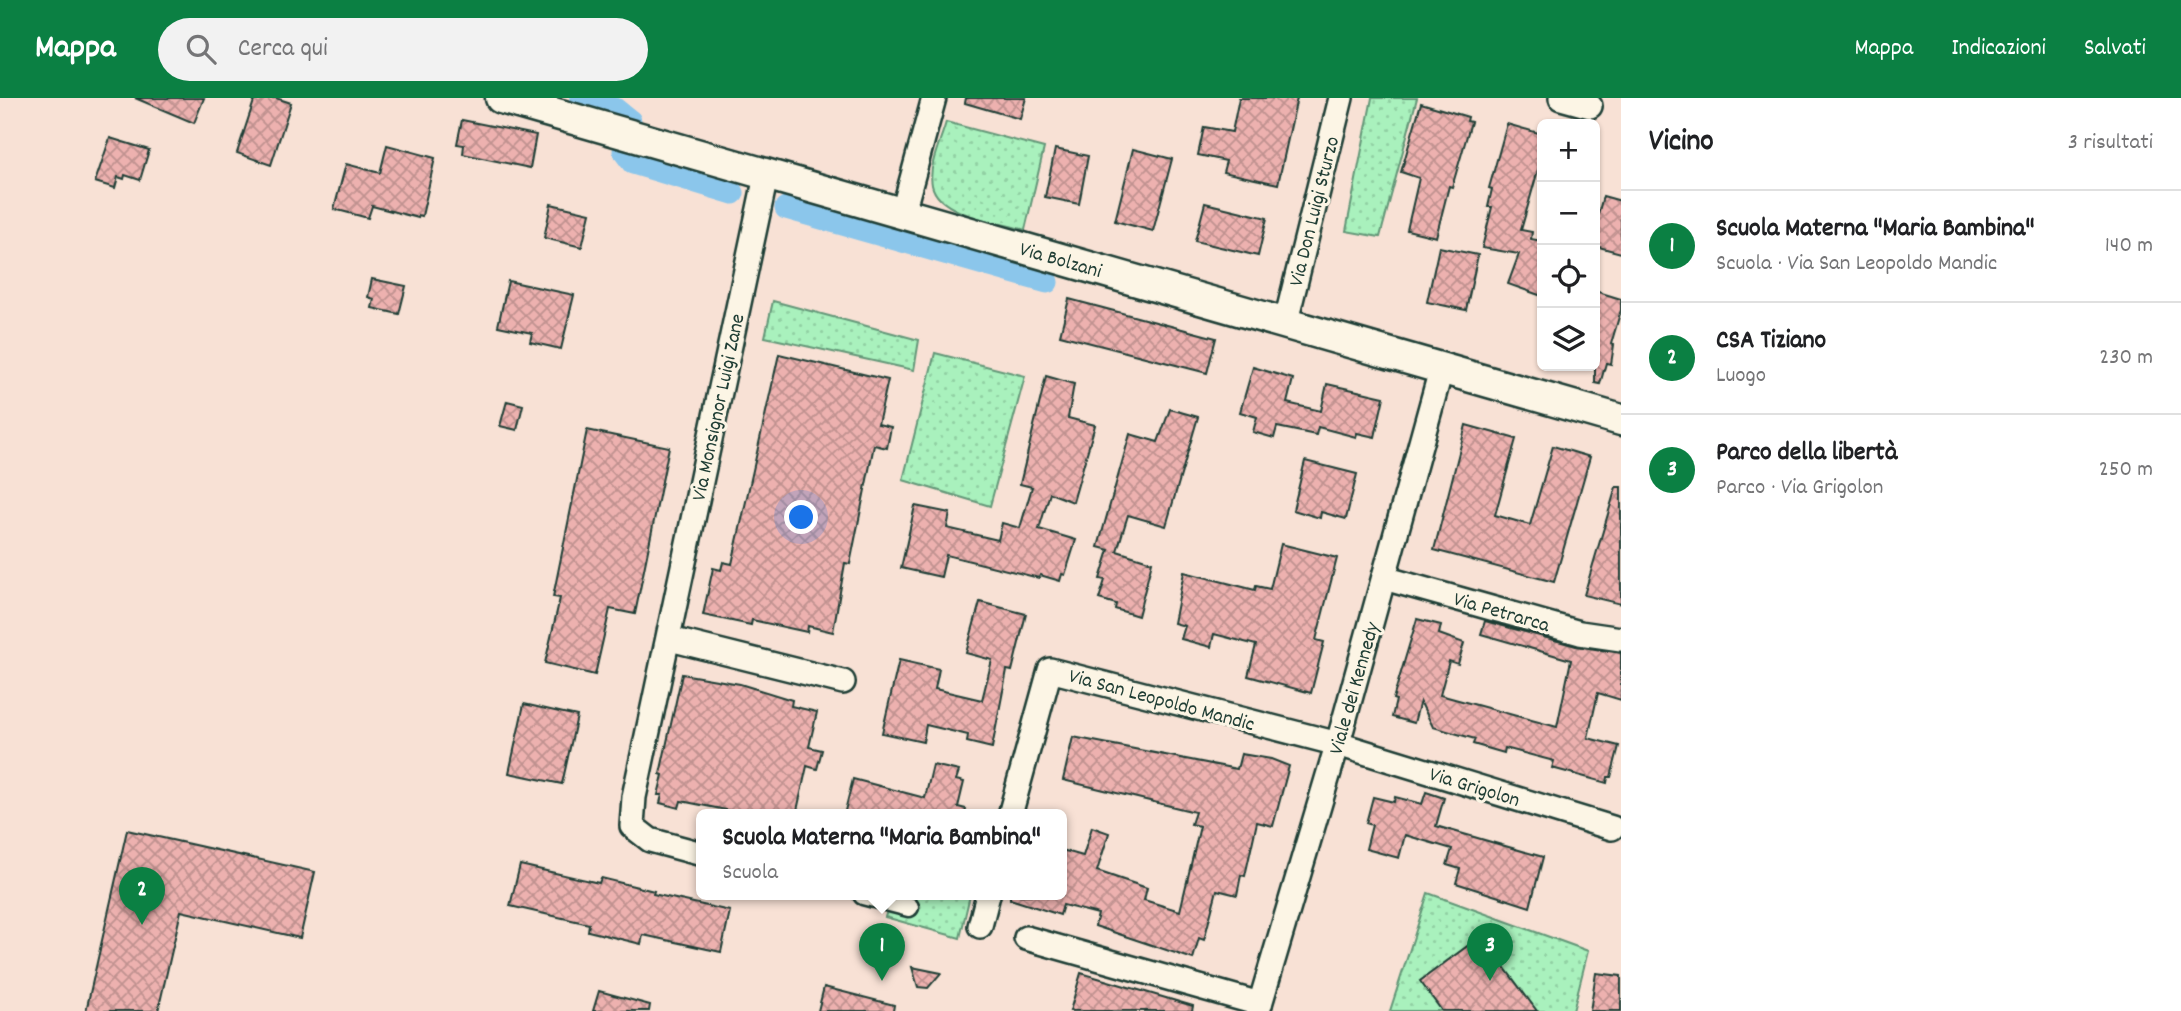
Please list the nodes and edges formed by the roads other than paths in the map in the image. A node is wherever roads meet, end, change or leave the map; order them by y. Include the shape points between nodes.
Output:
1 (500, 98) edge
2 (934, 98) edge
3 (1341, 98) edge
4 (1561, 98) edge
5 (1590, 106) dead end
6 (766, 176) junction
7 (902, 212) junction
8 (1285, 325) junction
9 (1441, 370) junction
10 (1621, 420) edge
11 (1384, 578) junction
12 (670, 639) junction
13 (1621, 639) edge
14 (843, 682) dead end
15 (1338, 744) junction
16 (1012, 809) edge
17 (1612, 828) dead end
18 (696, 852) edge
19 (882, 900) edge
20 (987, 900) edge
21 (909, 907) dead end
22 (980, 926) dead end
23 (1026, 938) dead end
24 (1259, 1007) edge

1 - 6 street, Via Bolzani
2 - 7 street
3 - 8 street, Via Don Luigi Sturzo
4 - 5 street
6 - 7 street, Via Bolzani
6 - 12 street, Via Monsignor Luigi Zane
7 - 8 street, Via Bolzani
8 - 9 street, Via Bolzani
9 - 10 street, Via Bolzani
9 - 11 street, Viale dei Kennedy
11 - 13 street, Via Petrarca via 1580,633
11 - 15 street, Viale dei Kennedy
12 - 14 street
12 - 18 street, Via Monsignor Luigi Zane via 634,797 632,826 650,840
15 - 16 street, Via San Leopoldo Mandic via 1050,670
15 - 17 street, Via Grigolon
15 - 24 street, Viale dei Kennedy
19 - 21 street
20 - 22 street
23 - 24 street, Viale dei Kennedy

